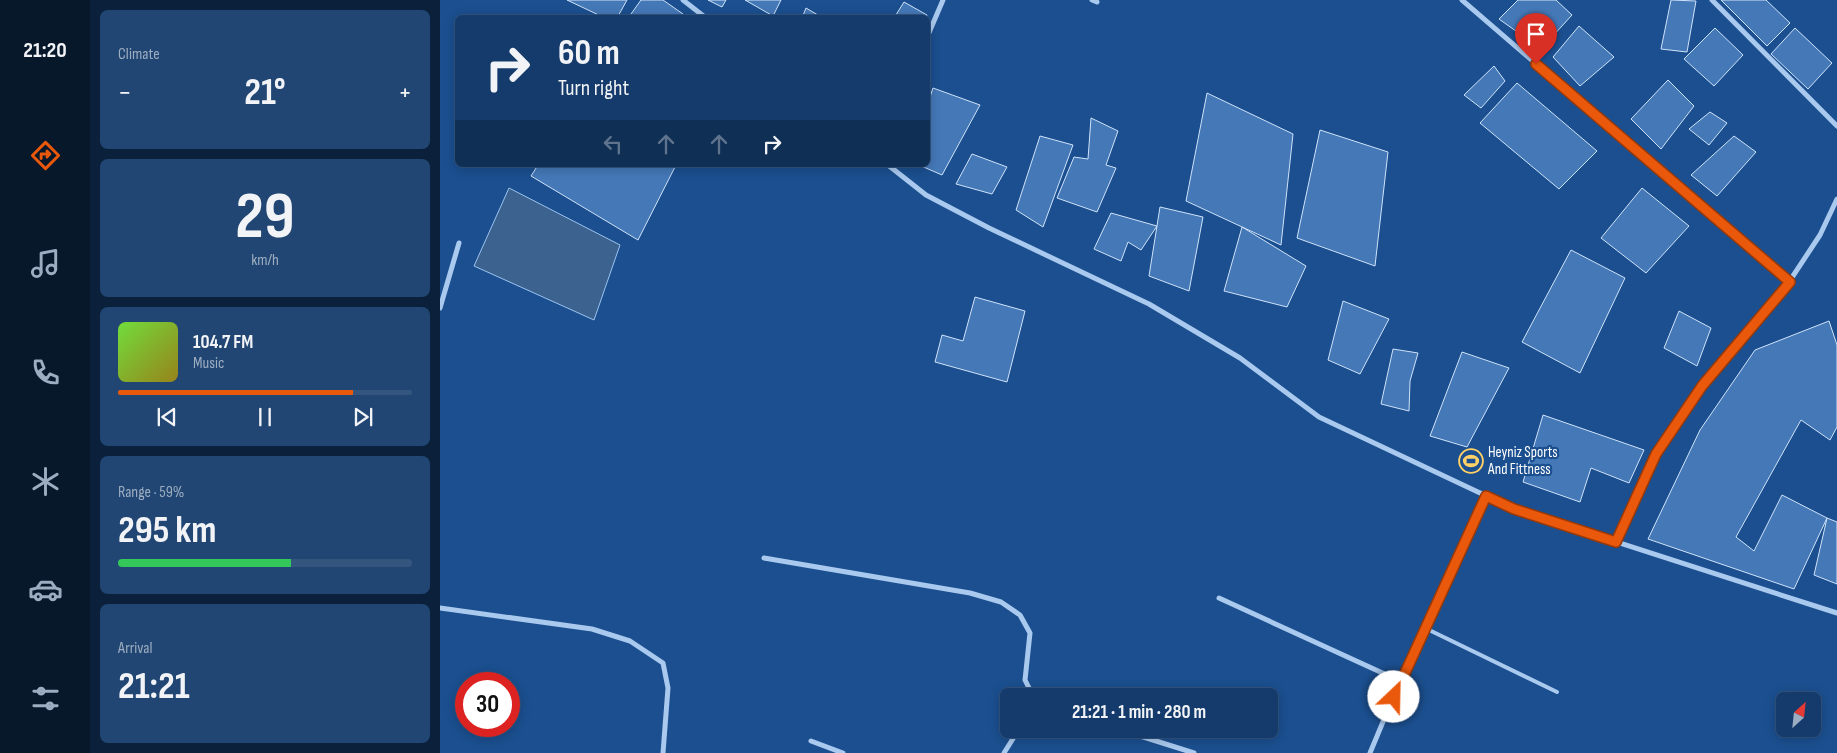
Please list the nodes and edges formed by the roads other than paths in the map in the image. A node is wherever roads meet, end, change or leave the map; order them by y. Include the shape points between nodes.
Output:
1 (683, 0) edge
2 (943, 0) edge
3 (1462, 0) edge
4 (1712, 0) edge
5 (702, 15) edge
6 (930, 30) edge
7 (1837, 126) edge
8 (891, 167) edge
9 (1837, 199) edge
10 (459, 243) dead end
11 (1790, 282) junction
12 (440, 308) edge
13 (1486, 496) junction
14 (1616, 542) junction
15 (764, 558) dead end
16 (1219, 598) dead end
17 (440, 608) edge
18 (1837, 613) edge
19 (1426, 628) junction
20 (1400, 681) junction
21 (1029, 688) edge
22 (1557, 692) dead end
23 (1013, 738) edge
24 (1146, 738) edge
25 (811, 741) dead end
26 (663, 753) edge
27 (843, 753) edge
28 (1004, 753) edge
29 (1194, 753) edge
30 (1370, 753) edge

1 - 5 street
2 - 6 street
3 - 11 street
4 - 7 street
8 - 13 street via 926,195 1150,304 1240,358 1318,417
9 - 11 street via 1820,235
10 - 12 street
11 - 14 street via 1702,386 1656,454
13 - 14 street via 1514,509
13 - 19 street
14 - 18 street
15 - 21 street via 970,593 1001,602 1020,615 1030,633 1025,680
16 - 20 street
17 - 26 street via 592,629 630,641 663,664 668,688
19 - 20 street
19 - 22 lane
20 - 30 street
23 - 28 street
24 - 29 street
25 - 27 street

